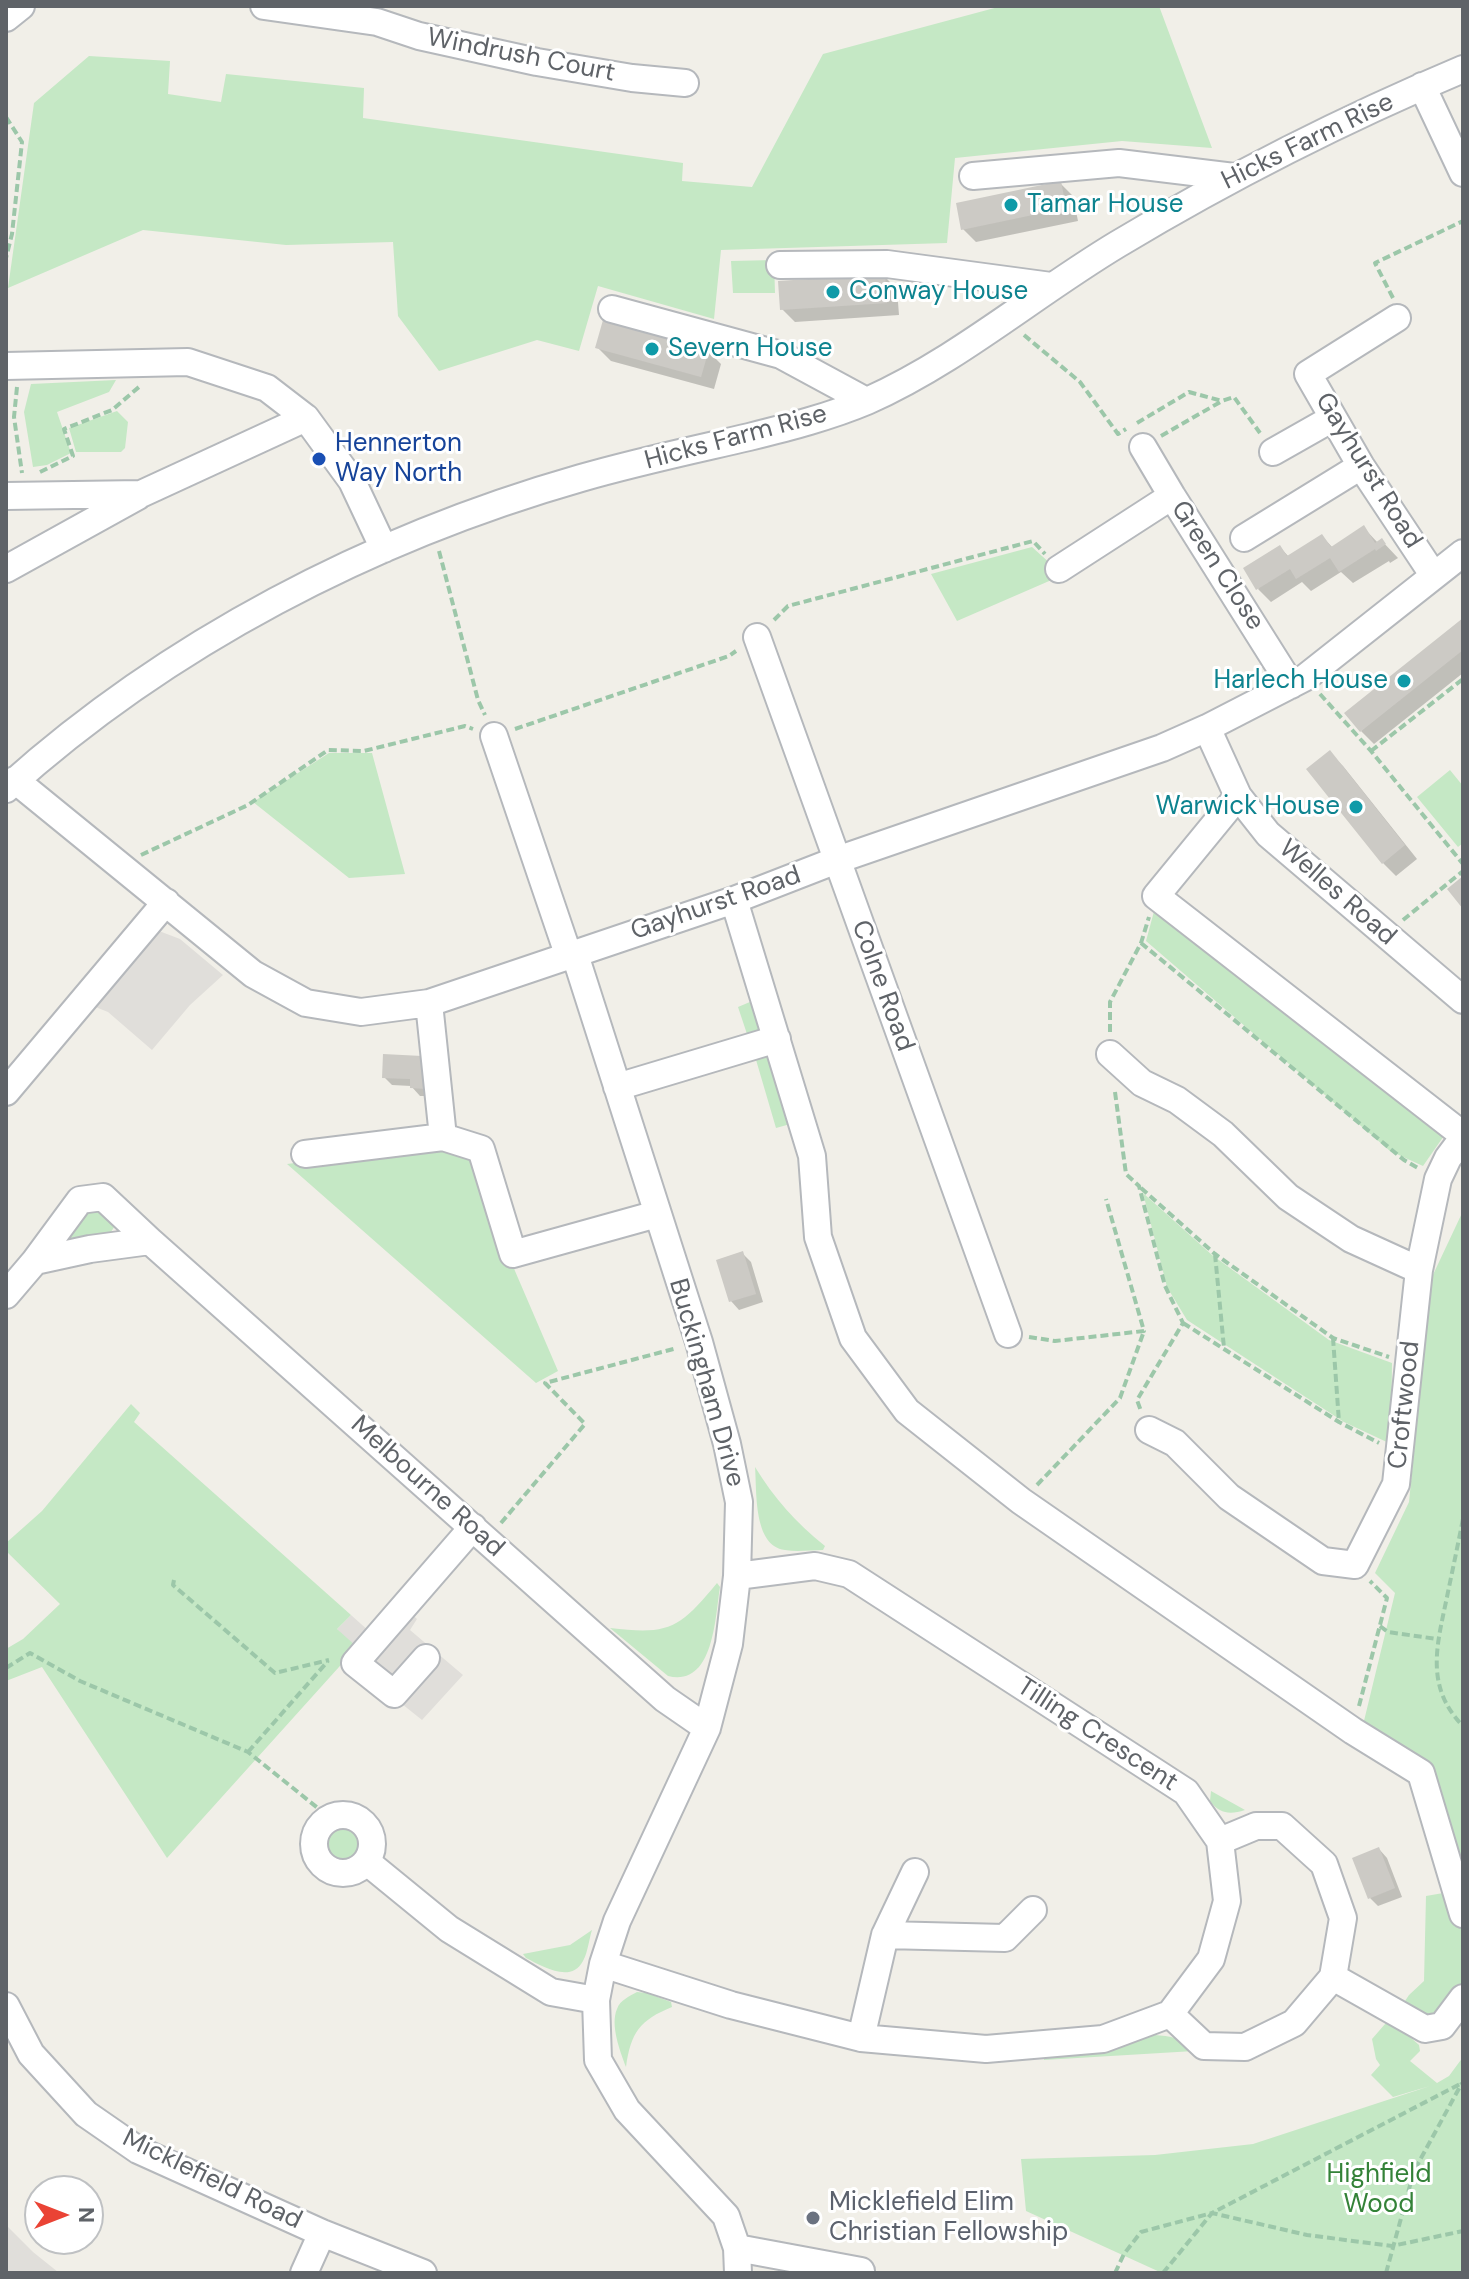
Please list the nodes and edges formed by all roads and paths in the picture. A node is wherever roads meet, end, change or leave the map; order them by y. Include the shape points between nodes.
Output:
1 (21, 6) edge
2 (264, 6) edge
3 (6, 18) edge
4 (1463, 69) edge
5 (685, 83) dead end
6 (1422, 86) junction
7 (6, 117) edge
8 (1463, 173) edge
9 (973, 176) dead end
10 (1234, 177) junction
11 (6, 193) edge
12 (16, 194) junction
13 (1463, 221) edge
14 (6, 258) edge
15 (780, 265) dead end
16 (1051, 286) junction
17 (612, 309) dead end
18 (1397, 318) joint
19 (1005, 319) junction
20 (168, 362) junction
21 (13, 366) edge
22 (866, 401) junction
23 (1222, 401) junction
24 (306, 418) junction
25 (1333, 418) junction
26 (1143, 447) joint
27 (1273, 452) joint
28 (1361, 466) junction
29 (141, 494) junction
30 (16, 496) edge
31 (1172, 496) junction
32 (433, 529) junction
33 (1244, 538) dead end
34 (384, 549) junction
35 (1463, 553) edge
36 (6, 569) edge
37 (1059, 569) joint
38 (1434, 576) junction
39 (757, 637) junction
40 (1463, 679) edge
41 (1291, 685) junction
42 (1327, 701) dead end
43 (1207, 728) junction
44 (494, 736) junction
45 (1371, 751) junction
46 (11, 785) edge
47 (1238, 796) junction
48 (837, 860) junction
49 (120, 864) junction
50 (1463, 864) edge
51 (1463, 871) edge
52 (1156, 896) junction
53 (734, 900) junction
54 (166, 902) junction
55 (1385, 934) junction
56 (1141, 943) junction
57 (571, 954) junction
58 (1463, 1000) edge
59 (429, 1003) junction
60 (777, 1039) junction
61 (1110, 1054) junction
62 (617, 1087) junction
63 (6, 1092) edge
64 (443, 1137) junction
65 (1463, 1137) edge
66 (305, 1154) dead end
67 (1438, 1179) junction
68 (1139, 1186) junction
69 (1106, 1199) dead end
70 (657, 1214) junction
71 (150, 1241) junction
72 (1215, 1254) junction
73 (35, 1261) junction
74 (1419, 1270) junction
75 (6, 1295) edge
76 (1183, 1323) junction
77 (1144, 1331) junction
78 (1008, 1334) dead end
79 (1333, 1338) junction
80 (1055, 1341) dead end
81 (699, 1342) junction
82 (1224, 1349) junction
83 (1410, 1364) junction
84 (1339, 1422) junction
85 (1149, 1430) joint
86 (1401, 1455) junction
87 (1021, 1501) junction
88 (1463, 1519) edge
89 (480, 1534) junction
90 (1355, 1565) junction
91 (737, 1576) junction
92 (174, 1580) dead end
93 (1380, 1626) junction
94 (1437, 1639) junction
95 (426, 1658) dead end
96 (342, 1662) junction
97 (6, 1668) edge
98 (1463, 1726) edge
99 (707, 1728) junction
100 (1353, 1731) junction
101 (248, 1752) junction
102 (329, 1817) junction
103 (1220, 1841) junction
104 (367, 1862) junction
105 (915, 1872) dead end
106 (1033, 1910) dead end
107 (1463, 1914) edge
108 (885, 1935) junction
109 (603, 1964) junction
110 (1333, 1977) junction
111 (1463, 1998) edge
112 (596, 2000) junction
113 (6, 2006) edge
114 (1170, 2014) junction
115 (861, 2038) junction
116 (1463, 2083) edge
117 (1212, 2213) junction
118 (1463, 2231) edge
119 (322, 2233) junction
120 (1392, 2246) junction
121 (738, 2260) edge
122 (861, 2271) dead end
123 (304, 2273) edge
124 (423, 2273) edge
125 (1115, 2273) edge
126 (1163, 2273) edge
127 (1386, 2273) edge

1 - 3 street
2 - 5 street, Windrush Court via 377,22 537,62
4 - 6 street, Hicks Farm Rise
6 - 8 street
6 - 10 street, Hicks Farm Rise
7 - 12 path via 22,142
9 - 10 street via 1119,163
10 - 16 street, Hicks Farm Rise
11 - 12 path
12 - 14 path
13 - 18 path via 1375,263
15 - 16 street via 887,264
16 - 19 street, Hicks Farm Rise
17 - 22 street via 781,355
18 - 25 street, Gayhurst Road via 1308,374
19 - 22 street, Hicks Farm Rise via 934,366
19 - 23 path via 1080,382 1118,434 1189,392
20 - 21 street
20 - 24 street via 188,362 267,388
20 - 30 path via 112,410 64,429 73,456 31,476
21 - 30 path
22 - 32 street, Hicks Farm Rise via 801,424 582,478
23 - 26 path
23 - 27 path via 1234,397
24 - 29 street
24 - 34 street via 352,481
25 - 27 street
25 - 28 street, Gayhurst Road
26 - 31 street, Green Close
28 - 33 street
28 - 38 street, Gayhurst Road
29 - 30 street
29 - 36 street
31 - 37 street
31 - 41 street, Green Close
32 - 34 street, Hicks Farm Rise
32 - 44 path via 478,700
34 - 46 street, Hicks Farm Rise via 200,644 114,700
35 - 38 street, Gayhurst Road
37 - 39 path via 1033,541 788,606
38 - 41 street, Gayhurst Road
39 - 44 path via 729,656
39 - 48 street, Colne Road
40 - 45 path
41 - 43 street, Gayhurst Road
42 - 45 path
43 - 47 street, Welles Road
43 - 48 street, Gayhurst Road
44 - 49 path via 465,726 364,751 328,750 248,805
44 - 57 street, Buckingham Drive
45 - 50 path
46 - 49 street, Gayhurst Road
47 - 52 street
47 - 55 street, Welles Road via 1268,834
48 - 53 street, Gayhurst Road
48 - 78 street, Colne Road
49 - 54 street, Gayhurst Road
51 - 55 path
52 - 56 path
52 - 65 street
53 - 57 street, Gayhurst Road
53 - 60 street
54 - 59 street, Gayhurst Road via 253,974 306,1003 361,1012
54 - 63 street
55 - 58 street, Welles Road
56 - 61 path via 1110,1002
56 - 67 path via 1404,1160
57 - 59 street, Gayhurst Road
57 - 62 street, Buckingham Drive
59 - 64 street
60 - 62 street
60 - 87 street via 812,1156 818,1237 853,1338 907,1411
61 - 68 path via 1126,1174
61 - 74 street via 1142,1083 1177,1100 1223,1134 1288,1197 1351,1239
62 - 70 street, Buckingham Drive
64 - 66 street
64 - 70 street via 481,1149 513,1254
65 - 67 street, Croftwood
67 - 74 street, Croftwood
68 - 72 path
68 - 76 path via 1165,1286
69 - 77 path
70 - 81 street, Buckingham Drive
71 - 73 street
71 - 73 street, Melbourne Road via 103,1197 80,1200
71 - 89 street, Melbourne Road
72 - 79 path
72 - 82 path
73 - 75 street, Melbourne Road
74 - 83 street, Croftwood
76 - 82 path
76 - 85 path via 1137,1400
77 - 80 path
77 - 87 path via 1120,1398
79 - 83 path
79 - 84 path
81 - 89 path via 545,1383 585,1424
81 - 91 street, Buckingham Drive via 739,1502
82 - 84 path
83 - 86 street, Croftwood
84 - 86 path
85 - 90 street via 1175,1443 1229,1497 1323,1561
86 - 90 street, Croftwood via 1396,1484
87 - 100 street
88 - 94 path
89 - 96 street
89 - 99 street, Melbourne Road via 665,1699
90 - 93 path via 1387,1598
91 - 99 street, Buckingham Drive via 729,1644
91 - 103 street, Tilling Crescent via 815,1566 849,1574 1186,1792
92 - 96 path via 173,1585 275,1673
93 - 94 path via 1388,1632
93 - 100 path
94 - 98 path via 1442,1698
95 - 96 street via 394,1694
96 - 101 path
97 - 101 path via 30,1653 80,1681
99 - 109 street, Buckingham Drive via 617,1921
100 - 107 street via 1421,1773
101 - 102 path
102 - 104 street via 349,1814 366,1824 373,1843
102 - 104 street via 315,1832 315,1854 328,1870 349,1873
103 - 110 street via 1256,1826 1282,1826 1324,1864 1343,1918
103 - 114 street, Tilling Crescent via 1227,1901 1211,1959
104 - 112 street via 449,1929 551,1992
105 - 108 street
106 - 108 street via 1005,1938
108 - 115 street
109 - 112 street, Buckingham Drive
109 - 115 street via 731,2005
110 - 111 street via 1425,2029 1442,2026
110 - 114 street via 1294,2023 1245,2047 1204,2046
112 - 121 street, Buckingham Drive via 598,2060 627,2110 726,2216
113 - 119 street, Micklefield Road via 31,2054 86,2114 138,2150
114 - 115 street via 1103,2039 986,2049
116 - 117 path
116 - 120 path via 1414,2171
117 - 120 path via 1307,2235
117 - 125 path via 1141,2232
117 - 126 path
118 - 120 path
119 - 123 street
119 - 124 street, Micklefield Road
120 - 127 path
121 - 122 street

